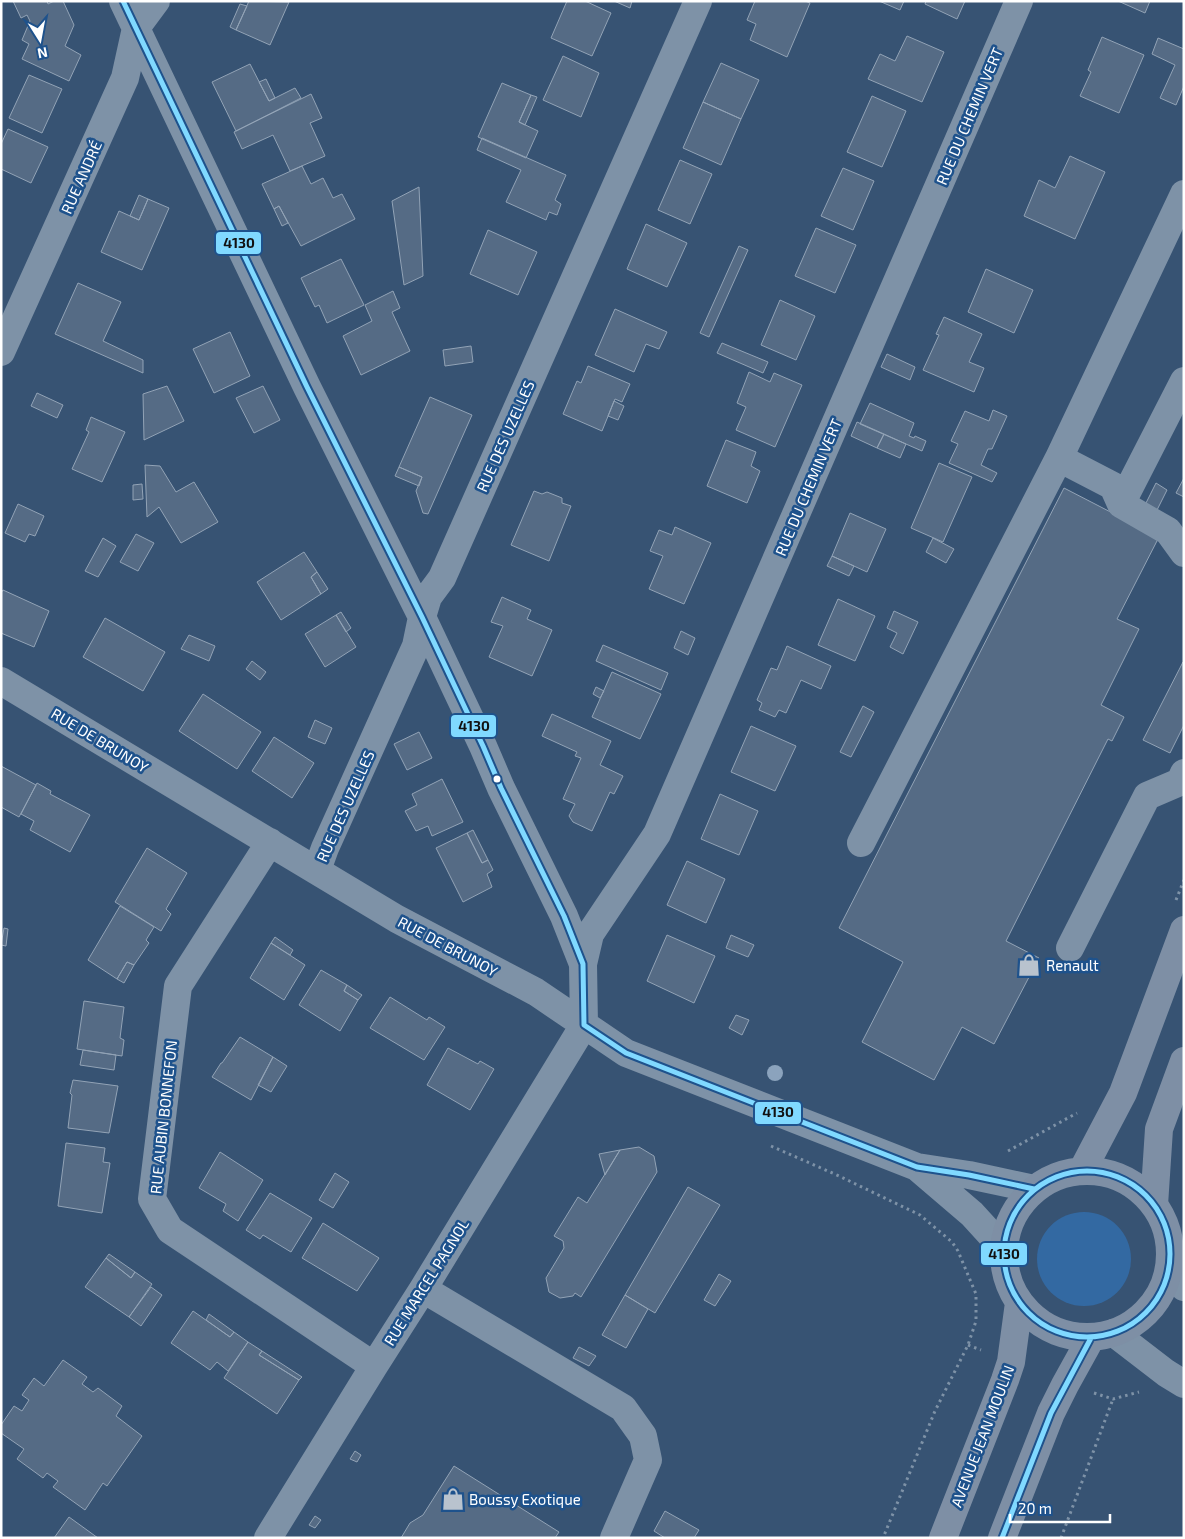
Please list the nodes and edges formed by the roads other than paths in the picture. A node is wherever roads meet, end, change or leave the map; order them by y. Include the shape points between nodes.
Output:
1 (123, 1) edge
2 (156, 1) edge
3 (698, 1) edge
4 (1019, 1) edge
5 (136, 28) junction
6 (1184, 194) edge
7 (1, 352) edge
8 (1184, 381) edge
9 (1059, 458) junction
10 (1121, 504) junction
11 (1184, 553) edge
12 (422, 617) junction
13 (1, 681) edge
14 (1184, 773) edge
15 (270, 842) junction
16 (860, 843) dead end
17 (317, 870) junction
18 (1184, 930) edge
19 (1070, 948) dead end
20 (583, 964) junction
21 (584, 1025) junction
22 (1184, 1061) edge
23 (917, 1167) junction
24 (1082, 1171) junction
25 (1034, 1189) junction
26 (1154, 1205) junction
27 (1003, 1248) junction
28 (1170, 1261) junction
29 (1184, 1287) edge
30 (423, 1289) junction
31 (1019, 1303) junction
32 (1103, 1336) junction
33 (374, 1366) junction
34 (1184, 1384) edge
35 (268, 1538) edge
36 (614, 1538) edge
37 (943, 1538) edge
38 (1002, 1538) edge

1 - 5 street
2 - 5 street, RUE ANDRÉ
3 - 12 street, RUE DES UZELLES via 442,578 428,596
4 - 20 street, RUE DU CHEMIN VERT via 657,834 590,934
5 - 7 street, RUE ANDRÉ via 125,78
5 - 12 street via 307,387
6 - 9 street
8 - 10 street
9 - 10 street via 1112,486
9 - 16 street
10 - 11 street via 1168,532
12 - 17 street, RUE DES UZELLES via 416,646
12 - 20 street via 564,916
13 - 15 street, RUE DE BRUNOY
14 - 19 street via 1180,782 1147,796
15 - 17 street, RUE DE BRUNOY
15 - 33 street, RUE AUBIN BONNEFON via 178,986 152,1198 170,1230
17 - 21 street, RUE DE BRUNOY via 397,919 536,992
18 - 24 main road via 1123,1093
20 - 21 street
21 - 23 street, RUE DE BRUNOY via 626,1053
21 - 30 street, RUE MARCEL PAGNOL
22 - 26 main road via 1159,1129
23 - 25 street, RUE DE BRUNOY
23 - 27 street, RUE DE BRUNOY via 972,1214
24 - 25 main road via 1057,1176
24 - 26 main road via 1110,1174 1134,1186
25 - 27 main road via 1008,1226
26 - 28 main road via 1164,1222
27 - 31 main road via 1009,1286
28 - 29 street
28 - 32 main road via 1165,1284 1153,1305 1136,1322
30 - 33 street, RUE MARCEL PAGNOL
30 - 36 street via 623,1408 643,1436 648,1460
31 - 32 main road via 1038,1322 1064,1335
31 - 37 main road, AVENUE JEAN MOULIN via 1006,1380
32 - 34 street
32 - 38 main road via 1065,1385
33 - 35 street, RUE MARCEL PAGNOL

